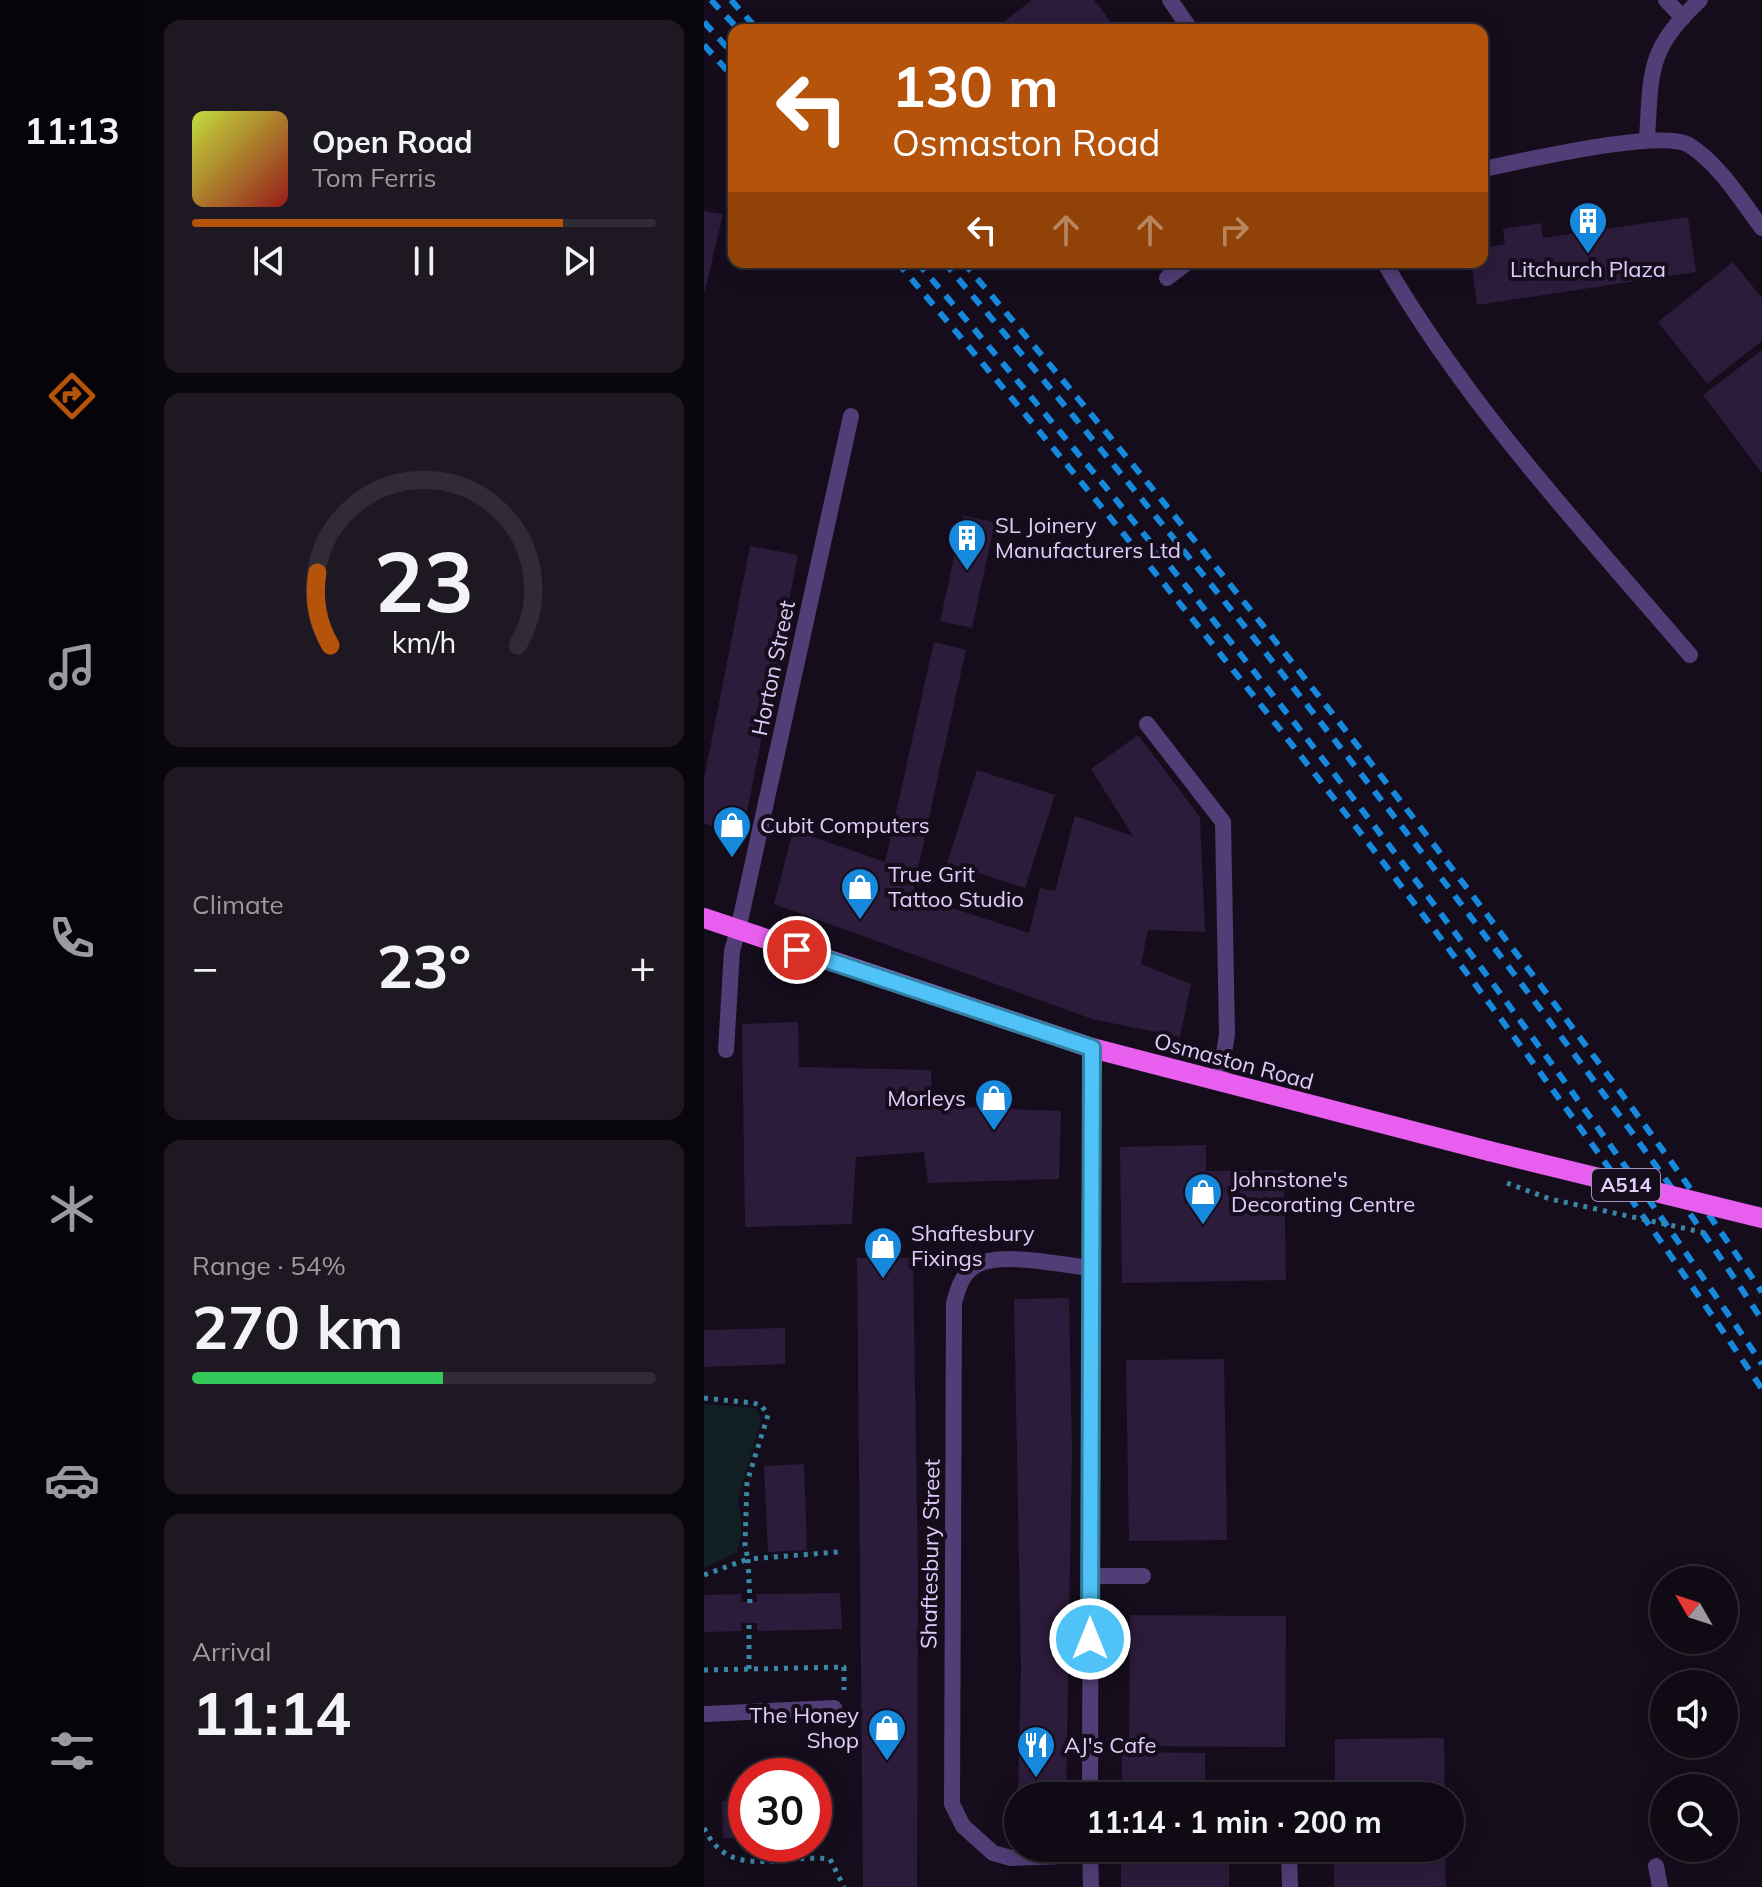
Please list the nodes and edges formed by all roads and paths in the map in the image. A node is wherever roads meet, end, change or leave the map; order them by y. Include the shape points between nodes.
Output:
1 (1170, 0) edge
2 (1666, 0) edge
3 (1700, 0) edge
4 (1683, 18) junction
5 (1187, 24) edge
6 (1647, 140) junction
7 (1488, 168) edge
8 (1762, 228) edge
9 (1180, 268) edge
10 (1388, 268) edge
11 (1167, 278) dead end
12 (851, 416) dead end
13 (1690, 655) dead end
14 (1147, 724) dead end
15 (704, 918) edge
16 (738, 930) junction
17 (1092, 1048) junction
18 (726, 1050) dead end
19 (1219, 1082) junction
20 (1497, 1180) dead end
21 (1762, 1218) edge
22 (1714, 1234) dead end
23 (1090, 1268) junction
24 (704, 1398) edge
25 (838, 1552) dead end
26 (748, 1559) junction
27 (704, 1575) edge
28 (1090, 1576) junction
29 (1143, 1576) dead end
30 (750, 1603) dead end
31 (749, 1623) dead end
32 (749, 1669) junction
33 (704, 1670) edge
34 (834, 1708) joint
35 (704, 1714) edge
36 (1090, 1782) edge
37 (704, 1828) edge
38 (1004, 1856) edge
39 (1090, 1862) edge
40 (1289, 1862) edge
41 (1656, 1866) dead end
42 (844, 1887) edge
43 (1091, 1887) edge
44 (1290, 1887) edge
45 (1660, 1887) edge

1 - 5 street
2 - 4 street
3 - 4 street
4 - 6 street via 1652,62
6 - 7 street
6 - 8 street via 1686,143 1712,164
9 - 11 street
10 - 13 street via 1434,346 1502,435
12 - 16 street, Horton Street
14 - 19 street via 1223,822 1227,1035
15 - 16 main road, Osmaston Road / A514
16 - 17 main road, Osmaston Road / A514
16 - 18 street, Horton Street
17 - 19 main road, Osmaston Road / A514
17 - 23 street
19 - 21 main road, Osmaston Road / A514, bridge
20 - 22 path, bridge via 1550,1199
23 - 28 street
23 - 38 street, Shaftesbury Street via 993,1258 971,1269 954,1303 952,1804 977,1842
24 - 26 path via 761,1405 768,1415 746,1492
25 - 26 path
26 - 27 path
26 - 30 path
28 - 29 street
28 - 36 street
31 - 32 path
32 - 33 path
32 - 34 path via 844,1667 844,1707
34 - 35 street
37 - 42 path via 718,1851 733,1860 830,1859
39 - 43 street, Shaftesbury Street
40 - 44 street
41 - 45 street

